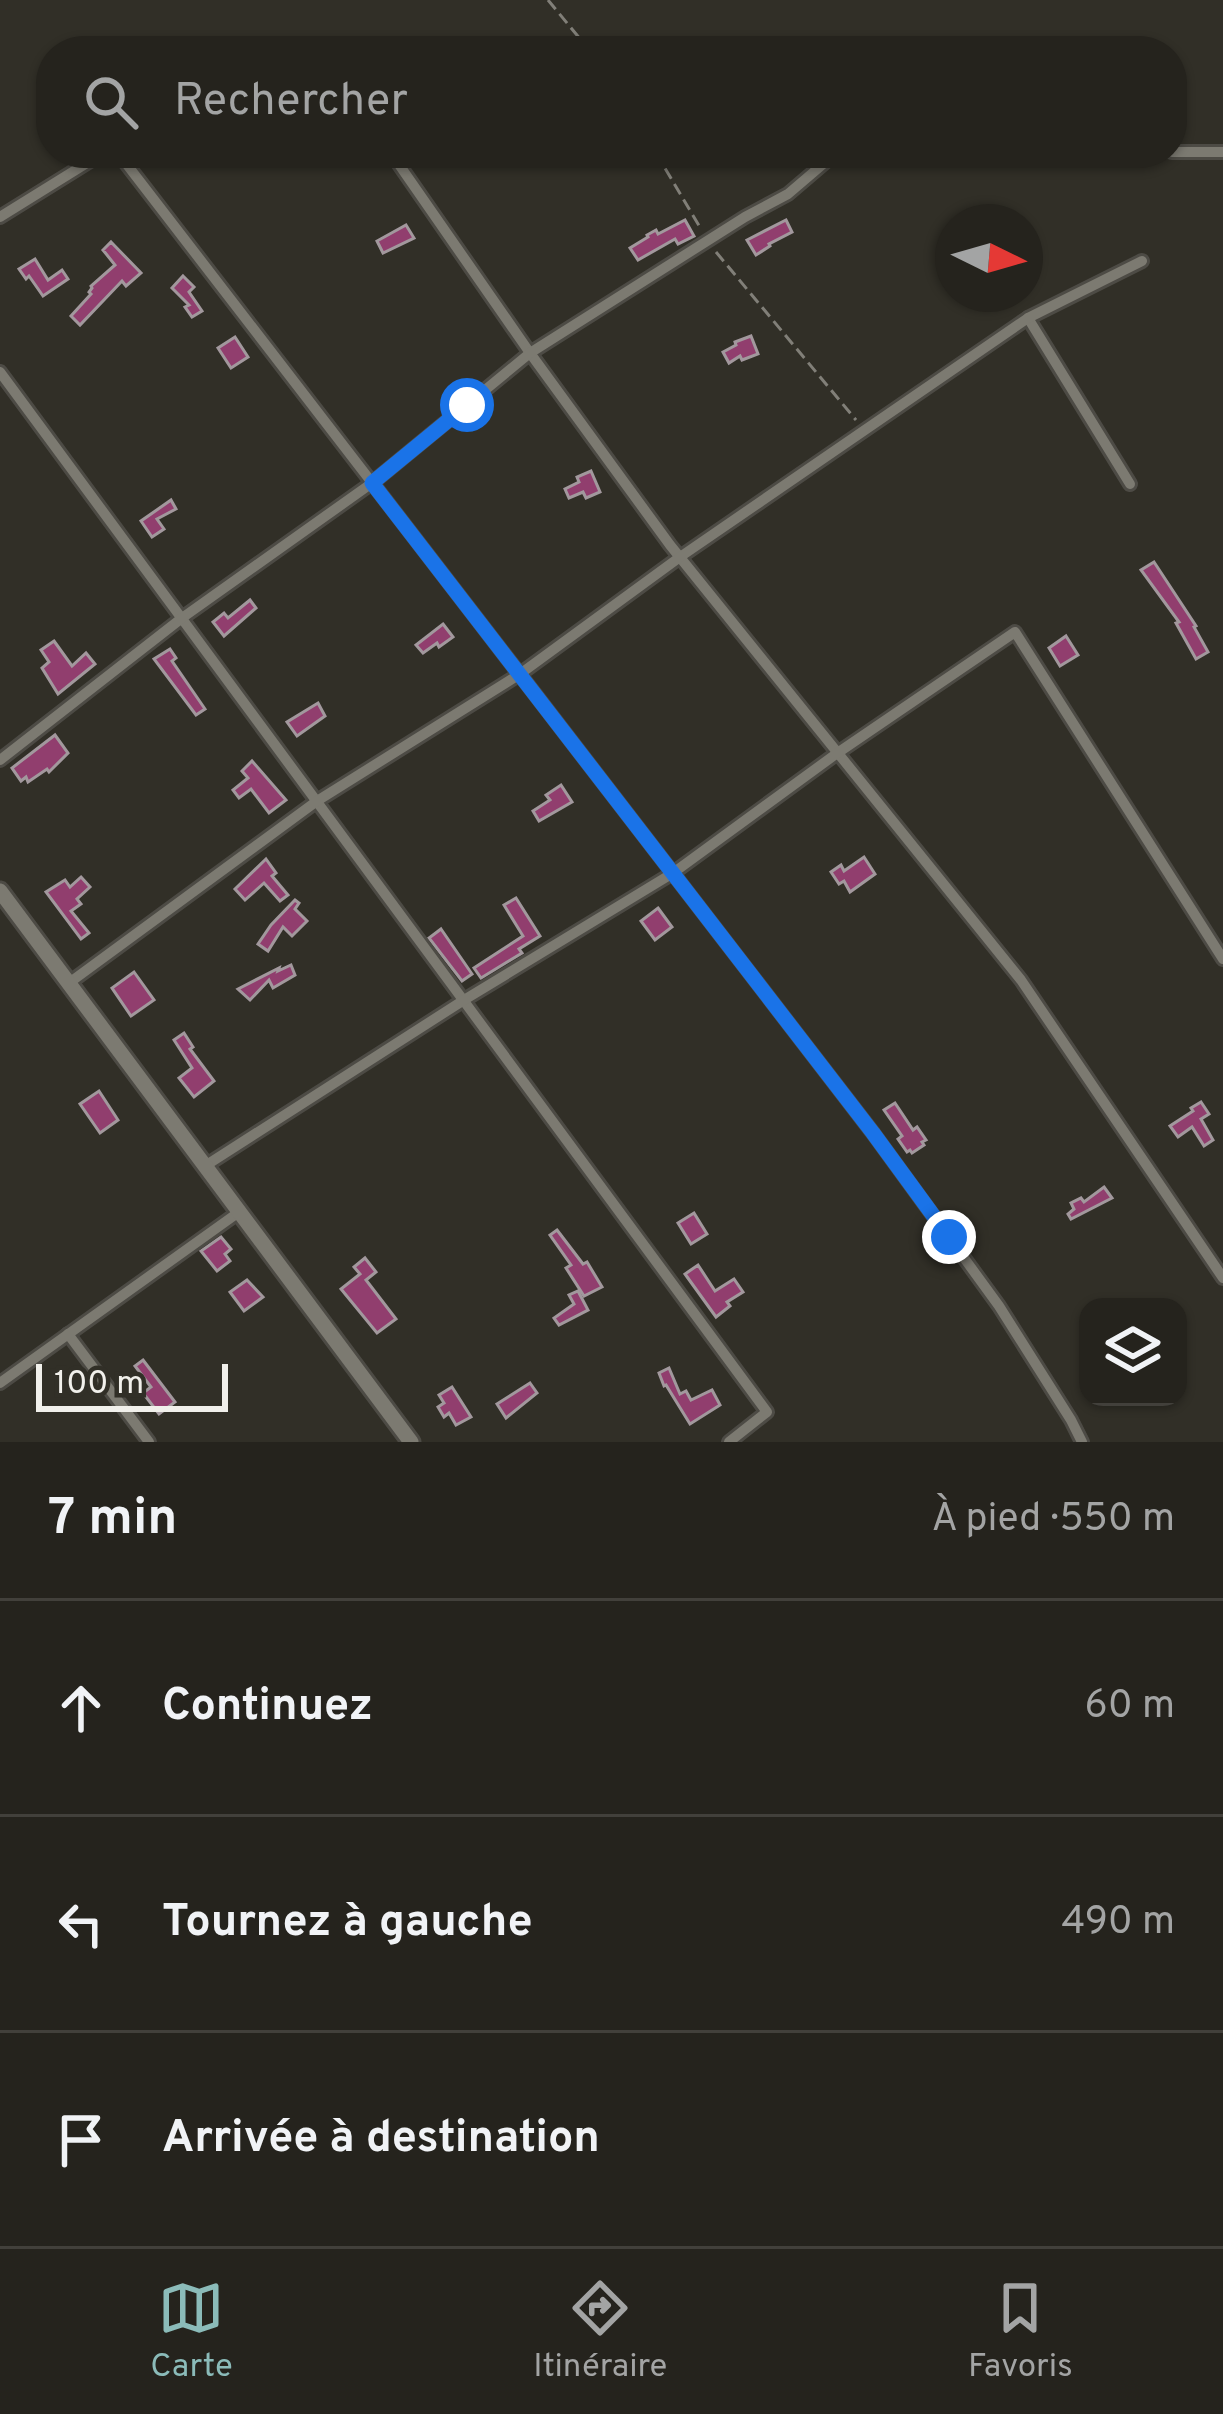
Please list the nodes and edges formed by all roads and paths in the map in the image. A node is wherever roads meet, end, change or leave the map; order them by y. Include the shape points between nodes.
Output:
1 (548, 0) edge
2 (578, 36) edge
3 (1187, 152) edge
4 (1223, 152) edge
5 (79, 168) edge
6 (130, 168) edge
7 (401, 168) edge
8 (665, 168) edge
9 (818, 168) edge
10 (0, 217) edge
11 (708, 242) junction
12 (1142, 261) dead end
13 (1028, 317) junction
14 (530, 353) junction
15 (0, 372) edge
16 (864, 430) junction
17 (372, 483) junction
18 (1130, 484) dead end
19 (680, 557) junction
20 (182, 618) junction
21 (520, 674) junction
22 (836, 754) junction
23 (0, 760) edge
24 (317, 801) junction
25 (673, 873) junction
26 (0, 891) edge
27 (1223, 959) edge
28 (69, 983) junction
29 (464, 1000) junction
30 (205, 1166) junction
31 (239, 1212) junction
32 (1223, 1278) edge
33 (68, 1334) junction
34 (0, 1383) edge
35 (149, 1442) edge
36 (411, 1442) edge
37 (729, 1442) edge
38 (1082, 1442) edge

1 - 2 path
3 - 4 street
5 - 10 street
6 - 17 street
7 - 14 street
8 - 11 path
9 - 11 street
11 - 14 street
11 - 16 path
12 - 13 street
13 - 16 street
13 - 18 street
14 - 17 street
14 - 19 street
15 - 20 street
16 - 19 street
17 - 20 street
17 - 21 street
19 - 21 street
19 - 22 street
20 - 23 street
20 - 24 street
21 - 24 street
21 - 25 street
22 - 25 street
22 - 27 street via 1015,632
22 - 32 street via 1021,980
24 - 28 street
24 - 29 street
25 - 29 street
25 - 38 street via 999,1306
26 - 28 main road
28 - 30 main road
29 - 30 street
29 - 37 street via 767,1412
30 - 31 main road
31 - 33 street
31 - 36 main road
33 - 34 street
33 - 35 street

